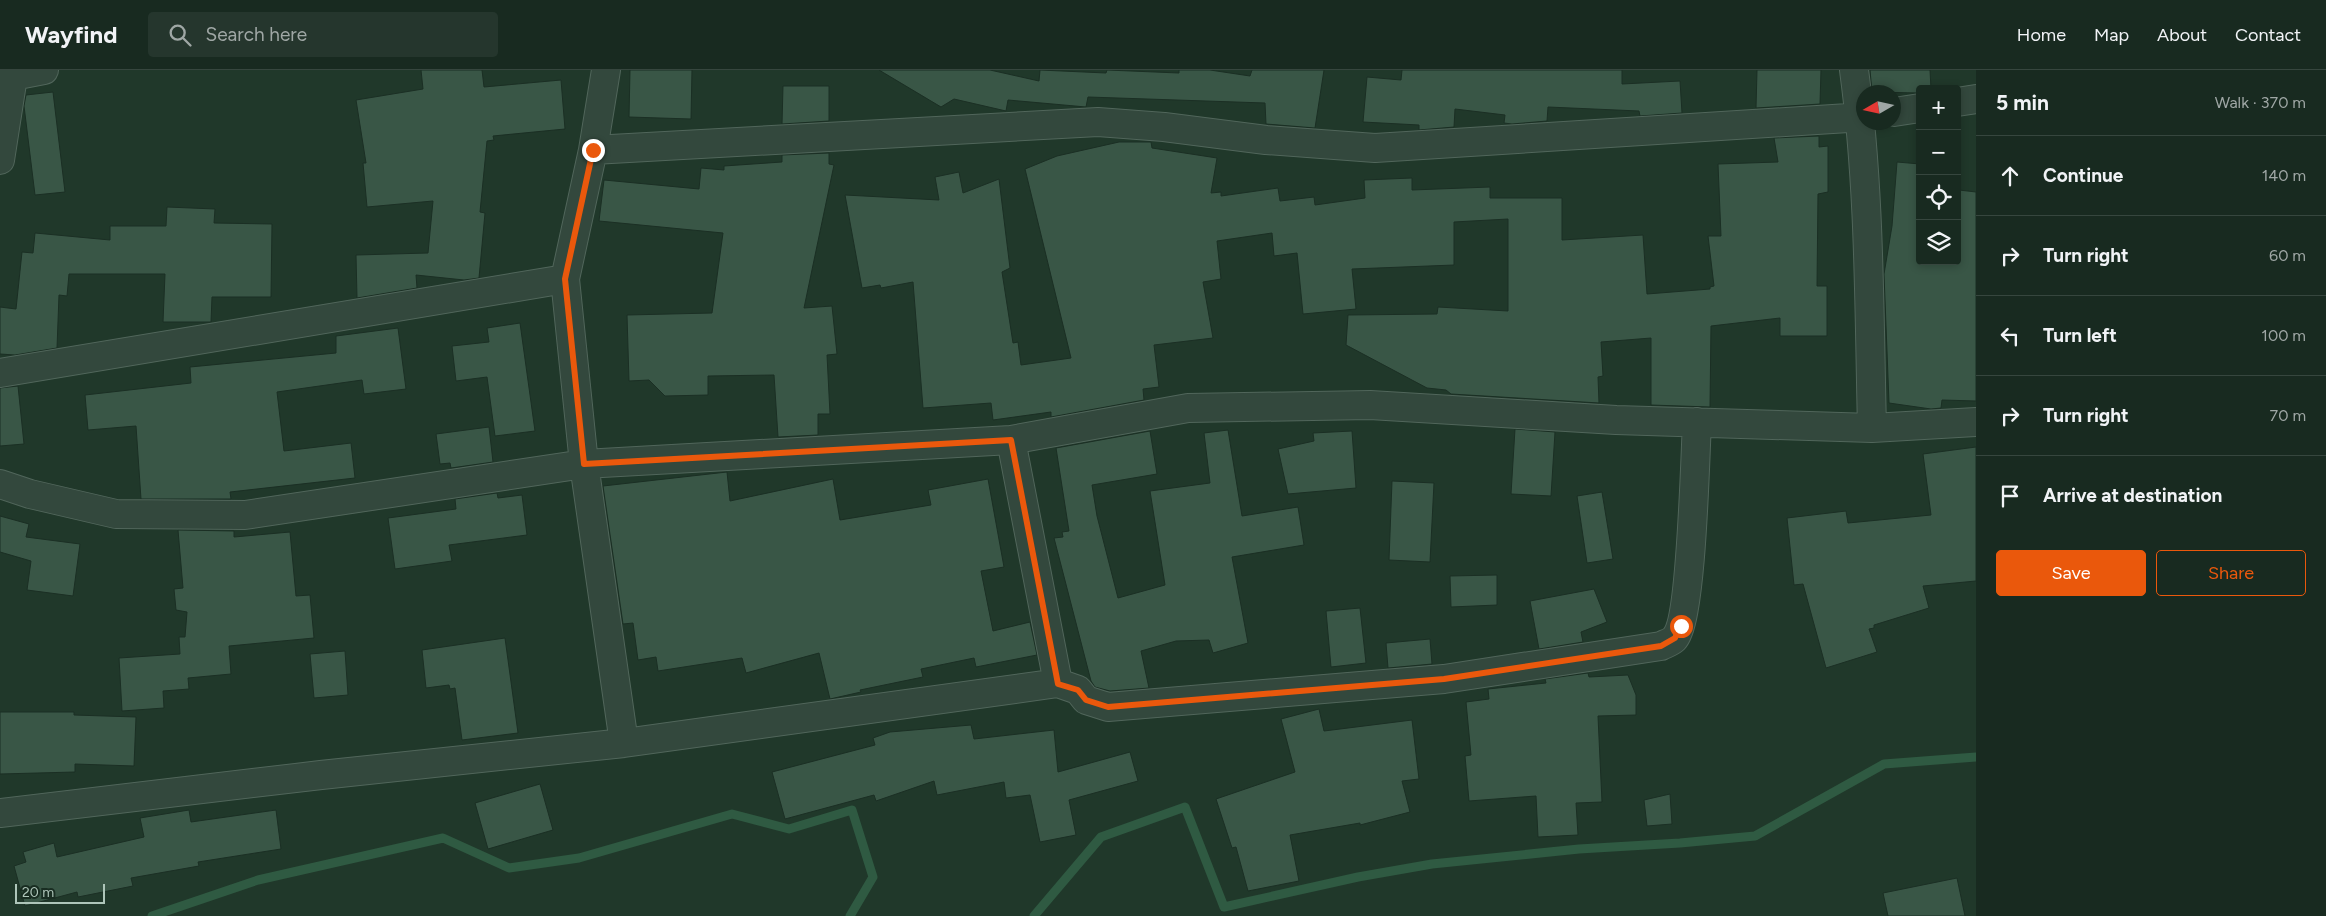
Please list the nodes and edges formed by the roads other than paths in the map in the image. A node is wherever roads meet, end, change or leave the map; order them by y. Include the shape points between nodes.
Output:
1 (44, 70) edge
2 (606, 70) edge
3 (1854, 70) edge
4 (13, 73) edge
5 (1857, 85) edge
6 (1976, 100) edge
7 (1961, 102) edge
8 (1916, 109) edge
9 (1901, 111) edge
10 (1856, 117) edge
11 (1862, 130) edge
12 (593, 150) junction
13 (0, 160) edge
14 (565, 279) junction
15 (0, 373) edge
16 (1697, 422) junction
17 (1976, 422) edge
18 (1872, 428) junction
19 (1011, 440) junction
20 (584, 464) junction
21 (0, 484) edge
22 (1058, 684) junction
23 (624, 743) junction
24 (0, 813) edge

1 - 4 street
2 - 12 street
3 - 5 street
4 - 13 street
6 - 7 street
8 - 9 street
10 - 12 street via 1375,148 1098,122
11 - 18 street
12 - 14 street
14 - 15 street
14 - 20 street
16 - 18 street
16 - 19 street via 1370,405 1188,408
16 - 22 street via 1691,561 1681,626 1675,638 1661,646 1444,679 1108,707 1086,700 1078,690
17 - 18 street
19 - 20 street
19 - 22 street
20 - 21 street via 245,515 116,514
20 - 23 street
22 - 23 street
23 - 24 street

